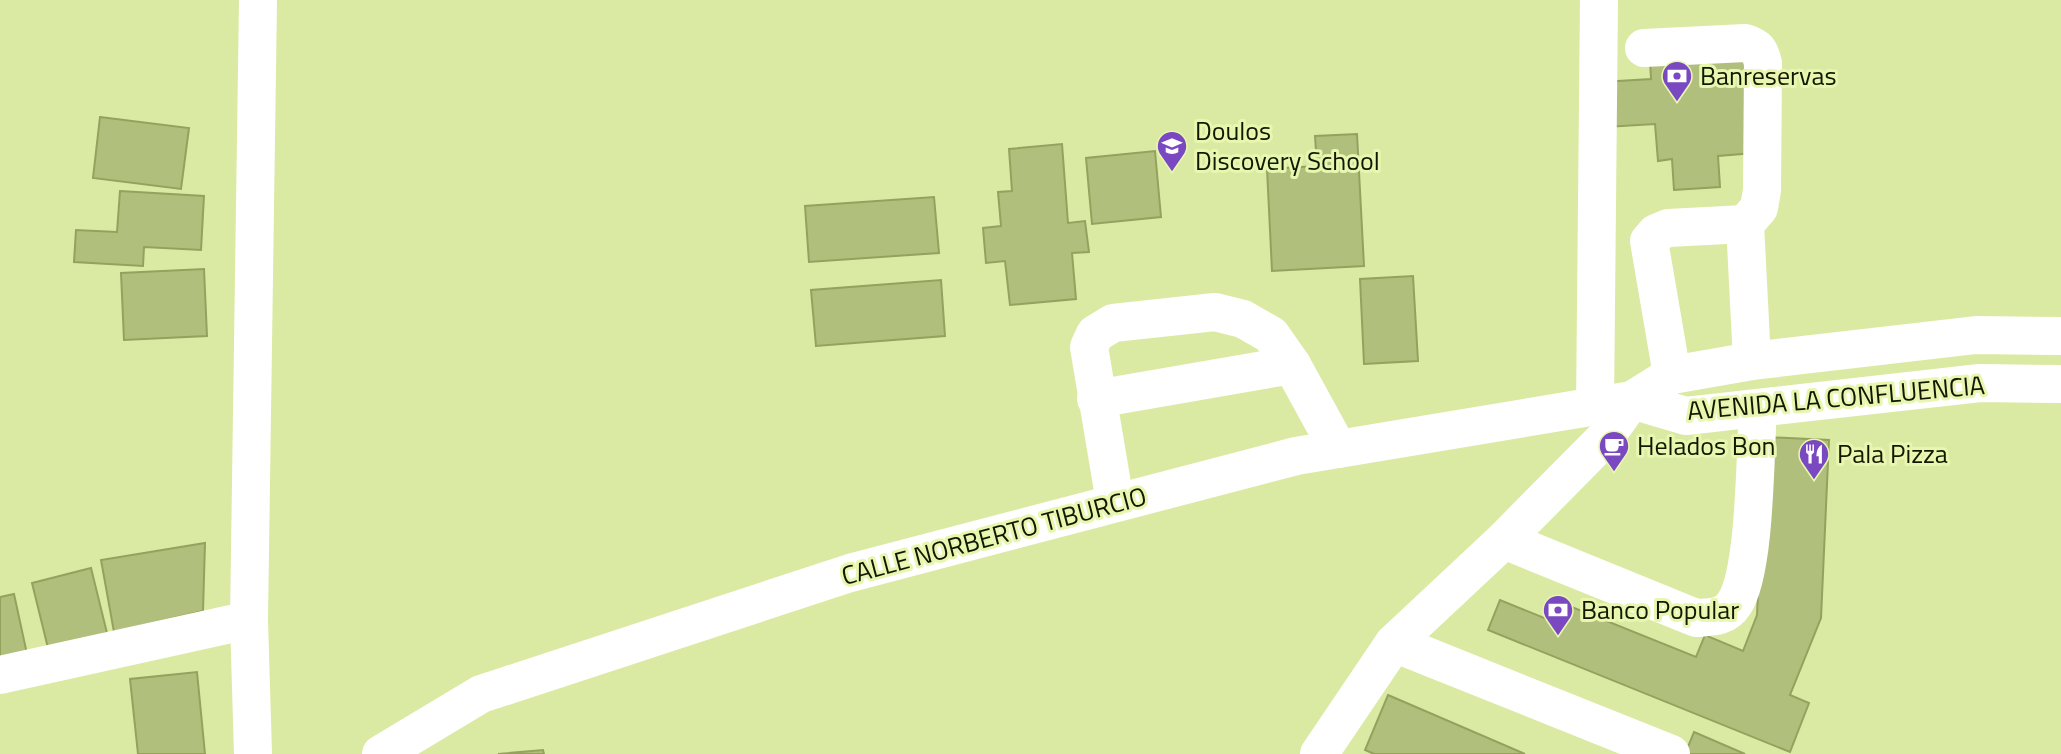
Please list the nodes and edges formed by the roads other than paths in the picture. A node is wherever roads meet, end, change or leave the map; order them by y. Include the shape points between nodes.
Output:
1 (258, 0) edge
2 (1599, 0) edge
3 (1644, 48) dead end
4 (1745, 224) junction
5 (2061, 336) edge
6 (1752, 361) junction
7 (1292, 365) junction
8 (1672, 375) junction
9 (2061, 384) edge
10 (1096, 399) junction
11 (1613, 403) junction
12 (1758, 408) junction
13 (1338, 449) junction
14 (1115, 502) junction
15 (1504, 540) junction
16 (249, 620) junction
17 (1394, 643) junction
18 (0, 675) edge
19 (253, 754) edge
20 (381, 754) edge
21 (1319, 754) edge
22 (1671, 754) edge

1 - 16 street
2 - 11 street
3 - 4 street via 1745,43 1760,51 1762,190 1759,208
4 - 6 street
4 - 8 street via 1668,228 1649,241
5 - 6 street, AVENIDA LA CONFLUENCIA via 1976,335
6 - 8 street, AVENIDA LA CONFLUENCIA
7 - 10 street
7 - 10 street via 1271,335 1243,319 1215,312 1113,323 1095,334 1089,346
7 - 13 street
8 - 11 street, AVENIDA LA CONFLUENCIA
9 - 12 street, AVENIDA LA CONFLUENCIA via 1980,383
10 - 14 street
11 - 12 street, AVENIDA LA CONFLUENCIA via 1686,415
11 - 13 street, CALLE NORBERTO TIBURCIO
11 - 15 street via 1604,439
12 - 15 street via 1749,550 1742,587 1734,605 1722,616 1696,618
13 - 14 street, CALLE NORBERTO TIBURCIO
14 - 20 street, CALLE NORBERTO TIBURCIO via 850,573 481,694
15 - 17 street
16 - 18 street
16 - 19 street
17 - 21 street
17 - 22 street

